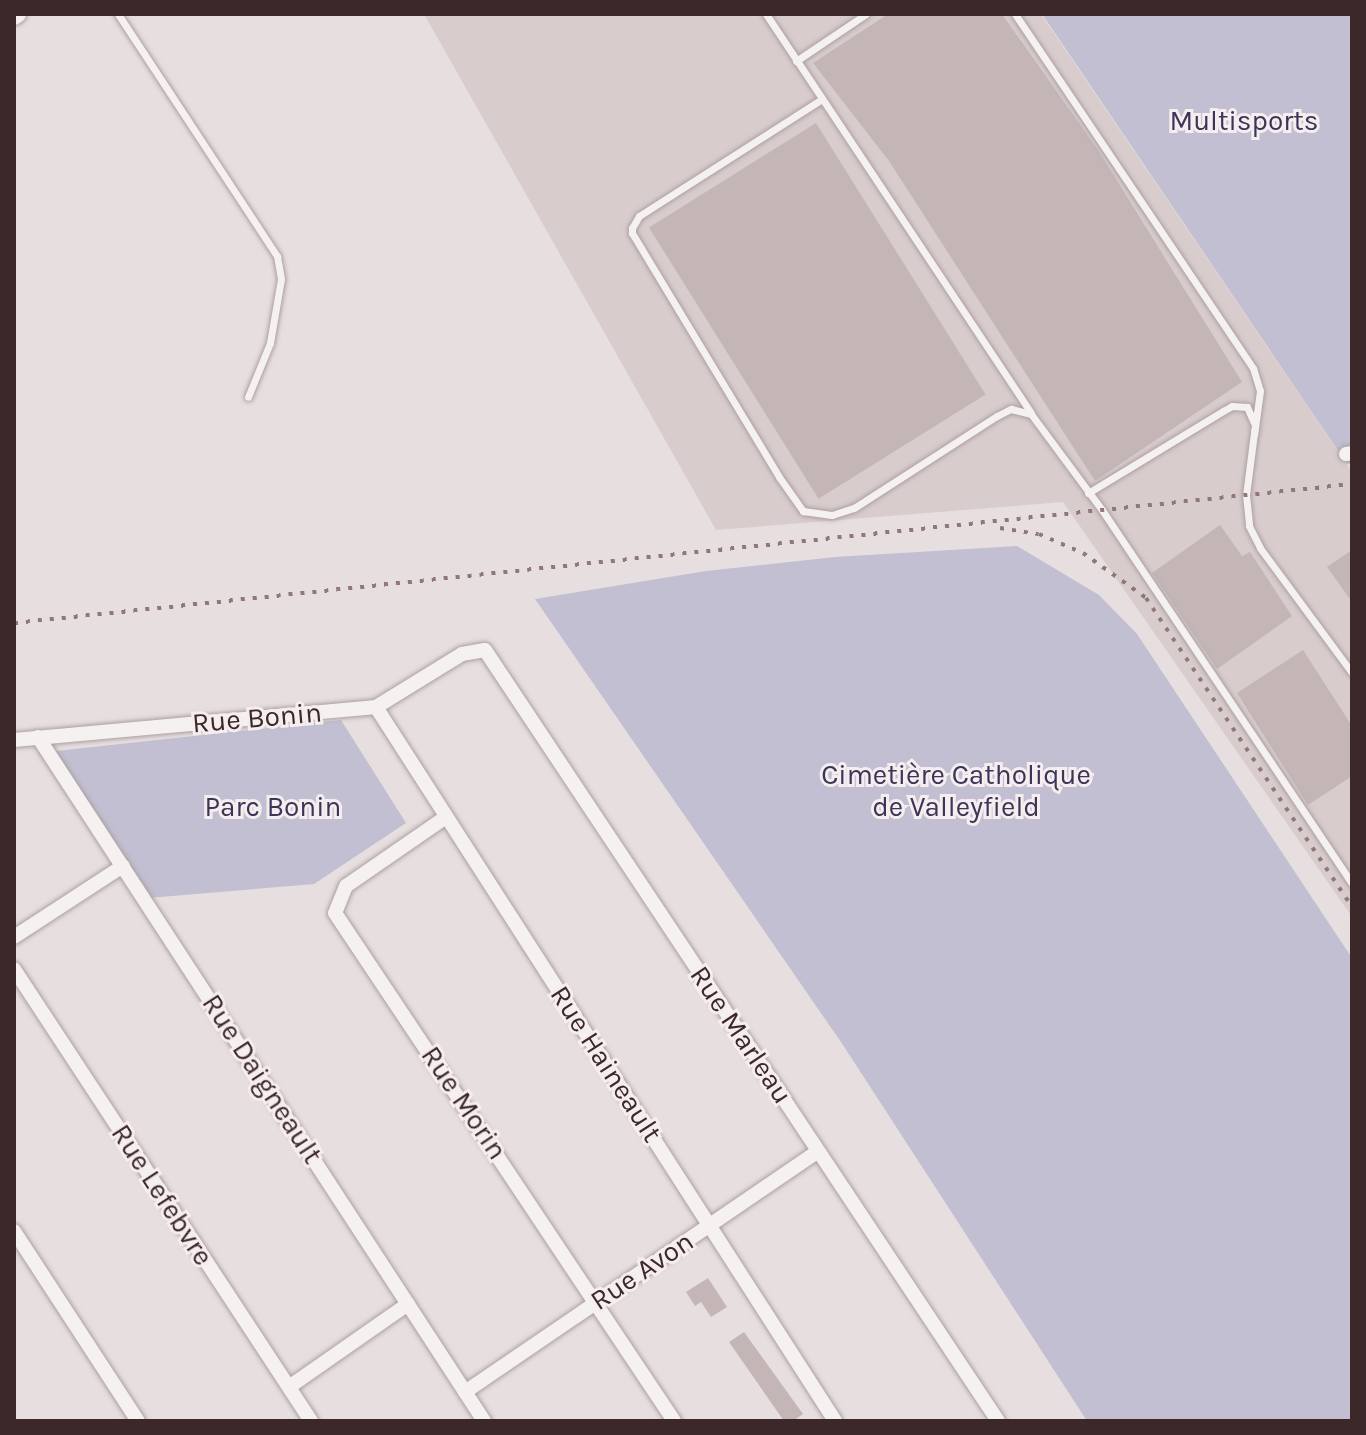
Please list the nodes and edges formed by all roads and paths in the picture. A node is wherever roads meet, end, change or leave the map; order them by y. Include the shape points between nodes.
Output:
1 (118, 14) edge
2 (766, 14) edge
3 (866, 14) edge
4 (1015, 14) edge
5 (796, 61) junction
6 (822, 99) junction
7 (248, 397) dead end
8 (1031, 414) junction
9 (1254, 435) junction
10 (1088, 493) junction
11 (485, 650) joint
12 (1352, 673) edge
13 (376, 707) junction
14 (38, 737) junction
15 (14, 740) edge
16 (446, 817) junction
17 (123, 866) junction
18 (1352, 884) edge
19 (14, 937) edge
20 (14, 969) edge
21 (818, 1151) junction
22 (709, 1225) junction
23 (14, 1231) edge
24 (598, 1302) junction
25 (408, 1304) junction
26 (289, 1387) junction
27 (465, 1392) junction
28 (138, 1421) edge
29 (311, 1421) edge
30 (484, 1421) edge
31 (674, 1421) edge
32 (835, 1421) edge
33 (998, 1421) edge

1 - 7 lane via 277,256 281,279 270,343
2 - 5 lane
3 - 5 lane
4 - 9 lane via 1253,368 1260,391
5 - 6 lane
6 - 8 lane
6 - 8 lane via 639,216 632,228 779,477 803,511 832,515 854,508 997,416 1011,409
8 - 10 lane
9 - 10 lane via 1252,411 1232,406
9 - 12 lane via 1246,495 1249,526
10 - 18 lane
11 - 13 street, Rue Bonin via 462,654
11 - 21 street, Rue Marleau
13 - 14 street, Rue Bonin
13 - 16 street, Rue Haineault
14 - 15 street, Rue Bonin
14 - 17 street, Rue Daigneault
16 - 22 street, Rue Haineault
16 - 24 street, Rue Morin via 346,886 335,913
17 - 19 street
17 - 25 street, Rue Daigneault
20 - 26 street, Rue Lefebvre
21 - 22 street, Rue Avon
21 - 33 street, Rue Marleau
22 - 24 street, Rue Avon
22 - 32 street, Rue Haineault
23 - 28 street
24 - 27 street, Rue Avon
24 - 31 street, Rue Morin
25 - 26 street
25 - 27 street, Rue Daigneault
26 - 29 street, Rue Lefebvre
27 - 30 street, Rue Daigneault

